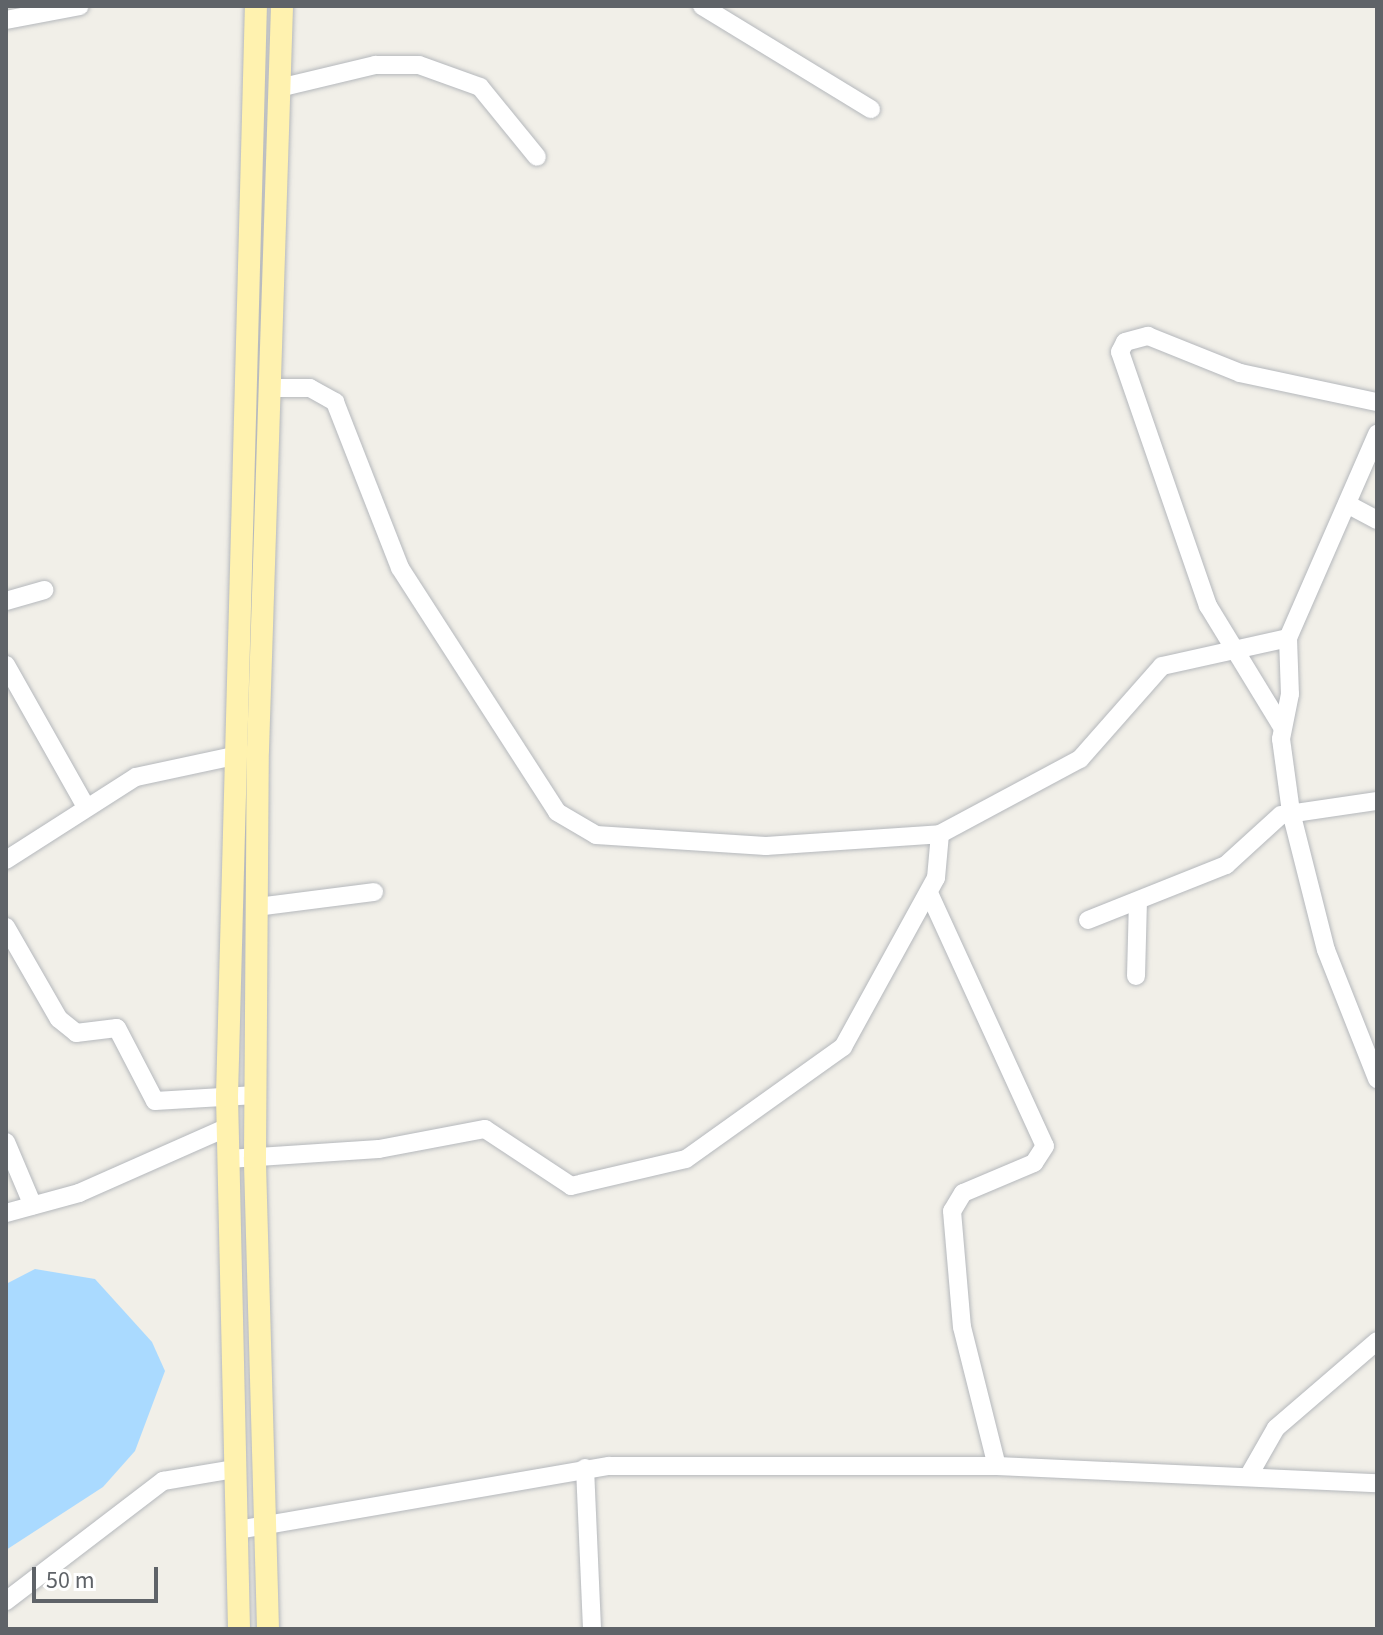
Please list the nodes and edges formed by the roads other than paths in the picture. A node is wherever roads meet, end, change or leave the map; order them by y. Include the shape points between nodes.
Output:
1 (80, 6) edge
2 (256, 6) edge
3 (282, 6) edge
4 (702, 6) edge
5 (6, 20) edge
6 (279, 88) junction
7 (871, 109) dead end
8 (537, 157) dead end
9 (249, 201) junction
10 (275, 202) junction
11 (269, 388) junction
12 (1377, 402) edge
13 (1377, 434) edge
14 (1347, 504) junction
15 (1377, 520) edge
16 (44, 590) dead end
17 (6, 601) edge
18 (1288, 638) junction
19 (1230, 647) junction
20 (6, 665) edge
21 (11, 684) edge
22 (1282, 727) junction
23 (234, 756) junction
24 (1377, 801) edge
25 (85, 805) junction
26 (1291, 812) junction
27 (940, 834) junction
28 (6, 860) edge
29 (374, 892) dead end
30 (929, 893) junction
31 (1138, 902) junction
32 (257, 907) junction
33 (1088, 920) dead end
34 (6, 927) edge
35 (1136, 976) dead end
36 (1377, 1079) edge
37 (256, 1095) junction
38 (227, 1096) junction
39 (228, 1127) junction
40 (6, 1142) edge
41 (255, 1157) junction
42 (228, 1159) junction
43 (33, 1206) junction
44 (6, 1213) edge
45 (1376, 1341) edge
46 (997, 1466) junction
47 (585, 1468) junction
48 (235, 1469) junction
49 (1248, 1477) junction
50 (1377, 1483) edge
51 (263, 1526) junction
52 (237, 1530) junction
53 (6, 1601) edge
54 (239, 1629) edge
55 (268, 1629) edge
56 (592, 1629) edge

1 - 5 street
2 - 9 main road
3 - 6 main road
4 - 7 street
6 - 8 street via 375,65 419,65 480,87
6 - 10 main road
9 - 10 main road
9 - 23 main road
10 - 11 main road
11 - 27 street via 310,388 335,402 400,568 521,764 573,826 596,835 791,847
11 - 32 main road
12 - 19 street via 1240,373 1148,336 1125,342 1123,365 1198,584
13 - 14 street
14 - 15 street
14 - 18 street
16 - 17 street
18 - 19 street
18 - 22 street via 1290,694
19 - 22 street
19 - 27 street via 1162,666 1096,744 1063,771
20 - 21 street
21 - 25 street
22 - 26 street
23 - 25 street via 154,769
23 - 38 main road
24 - 26 street
25 - 28 street
26 - 31 street via 1226,865
26 - 36 street via 1326,950
27 - 30 street
29 - 32 street
30 - 41 street via 855,1030 831,1059 703,1149 663,1168 571,1186 485,1129 379,1149
30 - 46 street via 1045,1146 1034,1163 963,1193 952,1211 962,1327
31 - 33 street
31 - 35 street
32 - 37 main road
34 - 38 street via 67,1027 76,1033 117,1028 149,1096 164,1103
37 - 38 street
37 - 41 main road
38 - 39 main road
39 - 42 main road
39 - 43 street
40 - 43 street
41 - 42 street
41 - 51 main road
42 - 48 main road
43 - 44 street
45 - 49 street via 1276,1428
46 - 47 street
46 - 49 street
47 - 51 street
47 - 56 street
48 - 52 main road
48 - 53 street via 163,1481
49 - 50 street
51 - 52 street
51 - 55 main road
52 - 54 main road

